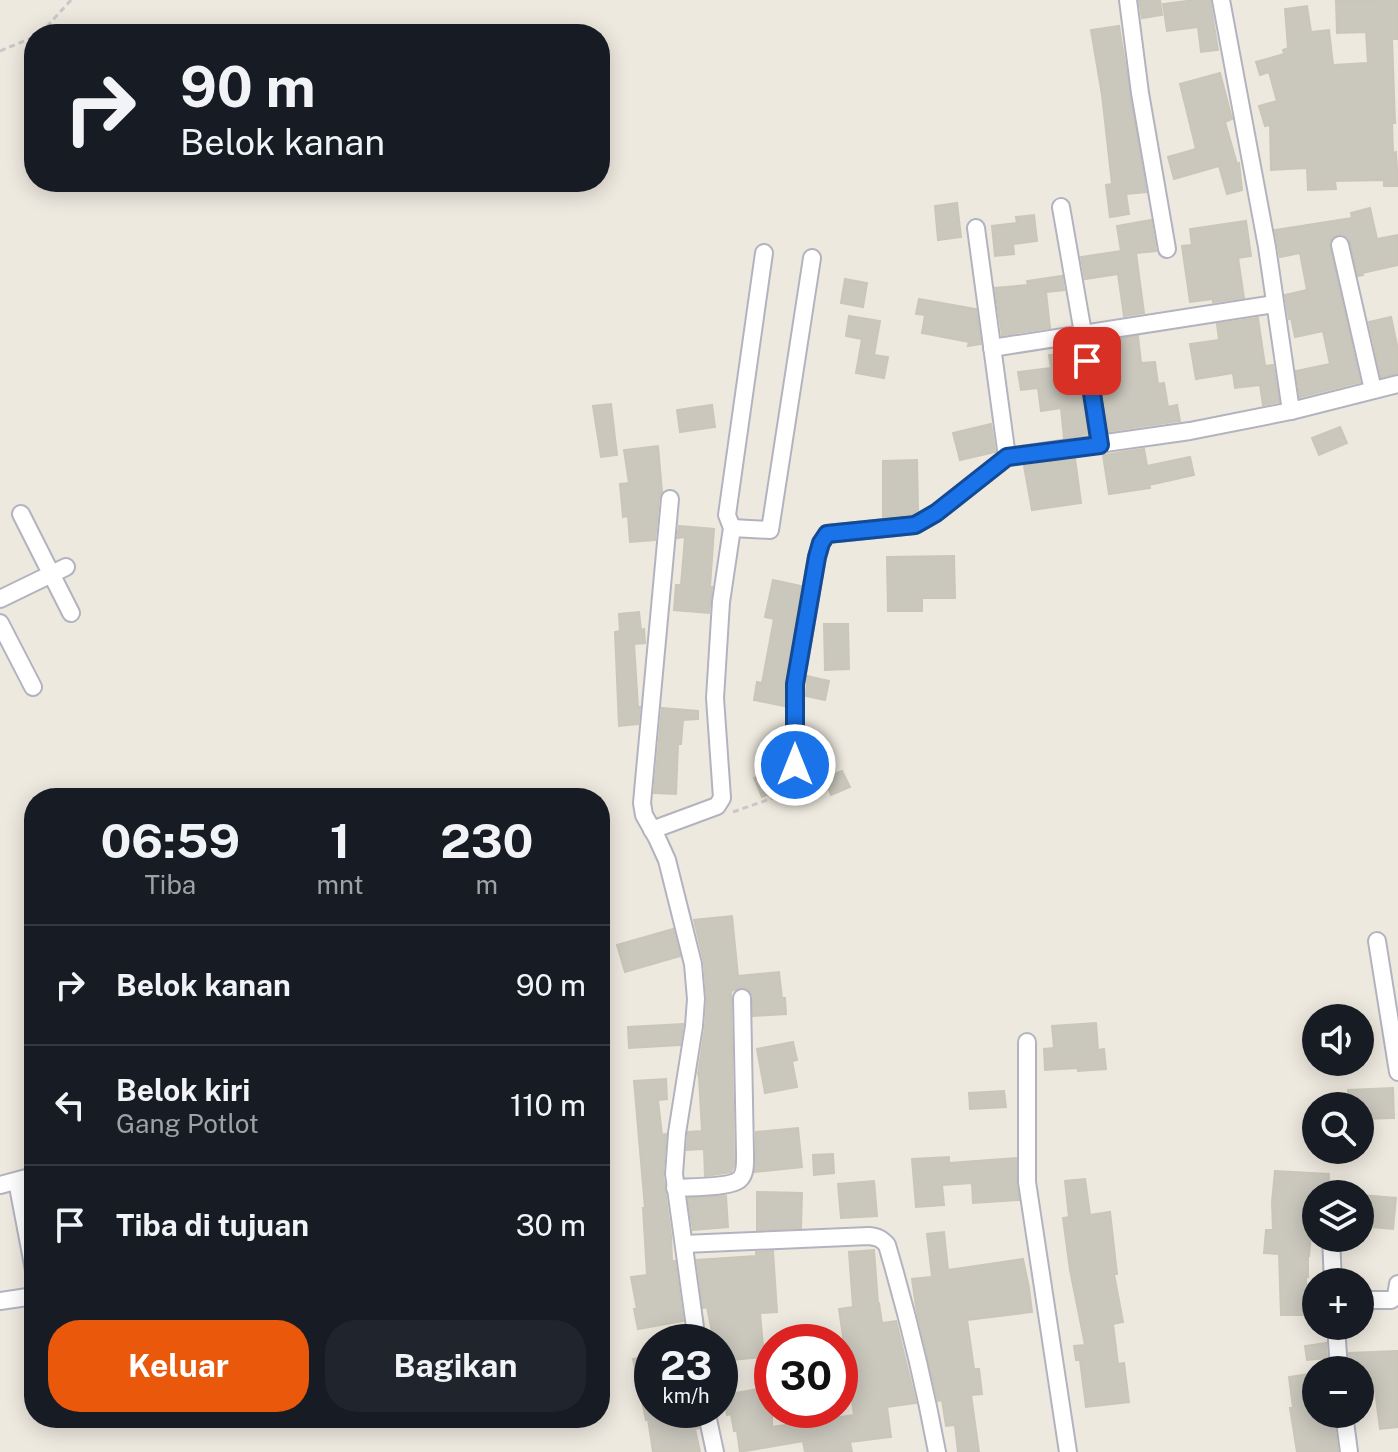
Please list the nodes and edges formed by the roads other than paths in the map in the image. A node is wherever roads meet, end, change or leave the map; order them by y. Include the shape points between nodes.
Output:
1 (1128, 0) edge
2 (1221, 0) edge
3 (1061, 207) dead end
4 (976, 228) dead end
5 (1340, 245) dead end
6 (1167, 249) dead end
7 (764, 253) dead end
8 (812, 258) dead end
9 (1275, 304) junction
10 (1083, 333) junction
11 (992, 348) junction
12 (1398, 384) edge
13 (1373, 390) junction
14 (1291, 411) junction
15 (1100, 445) junction
16 (1007, 457) junction
17 (670, 499) dead end
18 (21, 514) dead end
19 (732, 528) junction
20 (58, 571) junction
21 (0, 599) edge
22 (71, 613) dead end
23 (0, 623) edge
24 (33, 687) dead end
25 (795, 765) dead end
26 (652, 830) junction
27 (1377, 941) dead end
28 (742, 998) dead end
29 (1027, 1042) dead end
30 (1398, 1072) edge
31 (24, 1179) edge
32 (0, 1185) edge
33 (675, 1188) junction
34 (684, 1244) junction
35 (1398, 1284) edge
36 (24, 1297) edge
37 (1374, 1300) edge
38 (0, 1301) edge
39 (695, 1324) edge
40 (710, 1428) edge
41 (1346, 1428) edge
42 (715, 1452) edge
43 (937, 1452) edge
44 (1068, 1452) edge
45 (1349, 1452) edge

1 - 6 street
2 - 9 street
3 - 10 street
4 - 11 street
5 - 13 street
7 - 19 street via 727,515
8 - 19 street via 770,530
9 - 10 street
9 - 14 street
10 - 11 street
10 - 15 street
11 - 16 street
12 - 13 street
13 - 14 street
14 - 15 street
15 - 16 street
16 - 25 street via 915,525 827,534 817,557 795,684
17 - 26 street via 642,803
18 - 20 street
19 - 26 street via 715,698 722,798 717,806
20 - 21 street
20 - 22 street
23 - 24 street
26 - 33 street via 667,860 693,964 696,999 677,1133
27 - 30 street
28 - 33 street via 743,1176 727,1184
29 - 44 street via 1027,1182
31 - 32 street
33 - 34 street
34 - 39 street
34 - 43 street via 869,1236 883,1241 921,1370
35 - 37 street via 1391,1300
36 - 38 street
40 - 42 street
41 - 45 street

